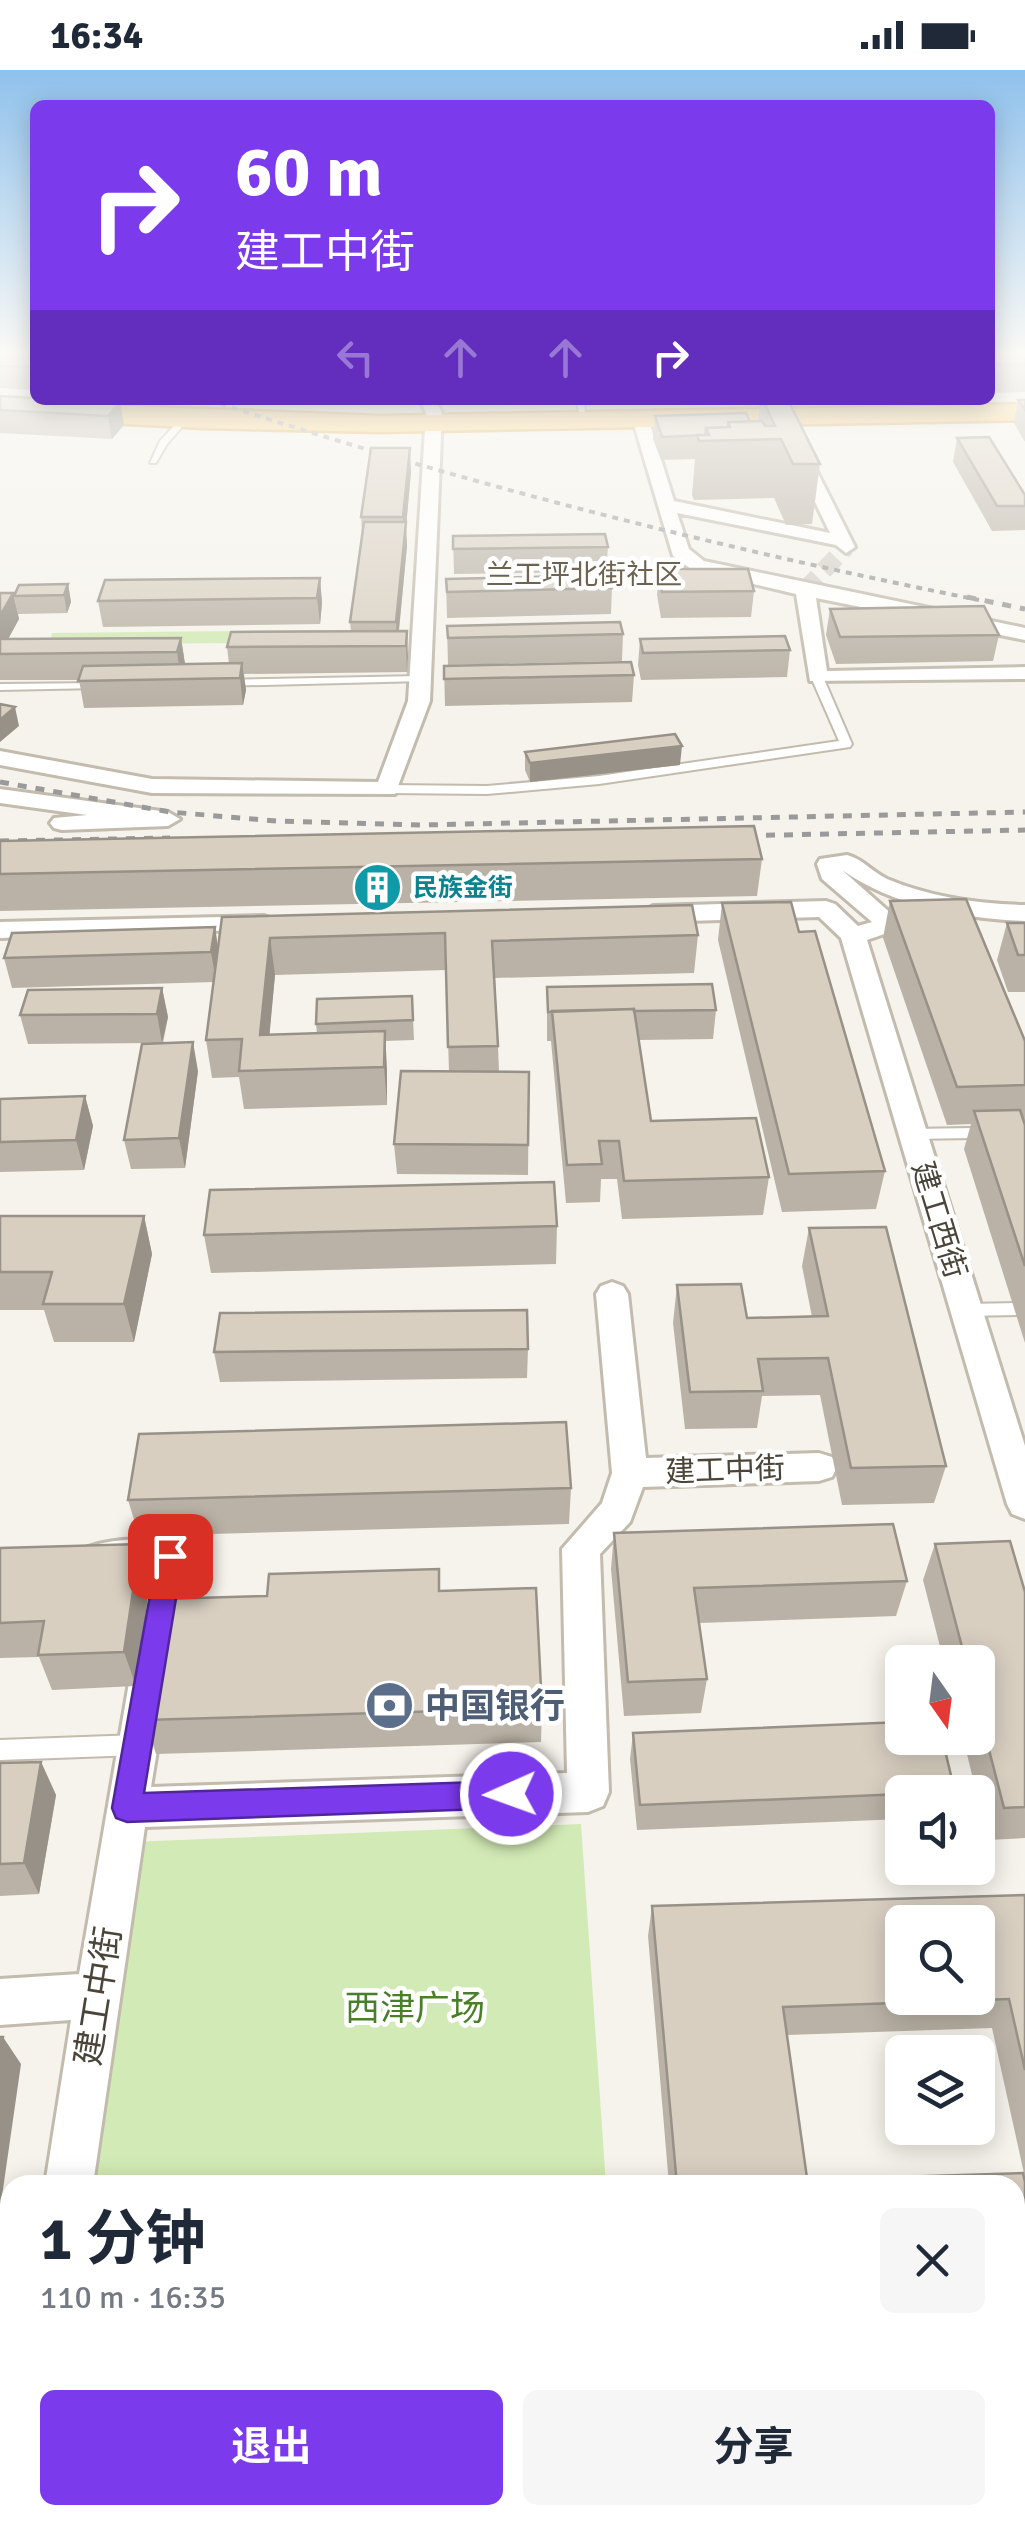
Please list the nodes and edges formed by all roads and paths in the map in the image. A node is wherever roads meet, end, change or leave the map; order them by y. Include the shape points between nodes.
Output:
1 (429, 472) edge
2 (656, 472) edge
3 (808, 472) edge
4 (666, 505) junction
5 (804, 590) junction
6 (1020, 633) edge
7 (1025, 663) edge
8 (1025, 673) edge
9 (817, 677) junction
10 (420, 678) junction
11 (200, 683) edge
12 (120, 685) edge
13 (0, 687) edge
14 (0, 758) edge
15 (388, 789) junction
16 (0, 796) edge
17 (62, 823) dead end
18 (826, 909) junction
19 (1025, 913) edge
20 (628, 914) edge
21 (290, 923) edge
22 (755, 928) edge
23 (0, 930) edge
24 (853, 936) junction
25 (1025, 1132) edge
26 (913, 1134) junction
27 (612, 1294) dead end
28 (1025, 1309) edge
29 (966, 1310) junction
30 (819, 1467) dead end
31 (630, 1472) junction
32 (1025, 1504) edge
33 (56, 1559) edge
34 (138, 1745) junction
35 (0, 1750) edge
36 (127, 1808) junction
37 (98, 1996) junction
38 (0, 2002) edge
39 (70, 2175) edge

1 - 10 street
2 - 4 street
3 - 4 street via 844,544
4 - 5 street via 685,558
5 - 6 street
5 - 9 street
6 - 7 street
8 - 9 street
9 - 15 lane via 846,744 599,780 487,790
10 - 11 lane
10 - 15 street via 419,702
12 - 13 lane
14 - 15 street via 152,786
16 - 17 street via 168,819
18 - 20 street
18 - 22 lane
18 - 24 street
19 - 24 street via 927,902 876,884 847,862 829,864 831,874 890,924
21 - 23 street via 34,920
24 - 26 street, 建工西街
25 - 26 lane
26 - 29 street, 建工西街
27 - 31 street, 建工中街
28 - 29 lane
29 - 32 street, 建工西街
30 - 31 street, 建工中街
31 - 36 street, 建工中街 via 617,1511 581,1549 588,1792
33 - 34 street, 建工中街 via 170,1556
34 - 35 lane
34 - 36 street, 建工中街
36 - 37 street, 建工中街
37 - 38 street
37 - 39 street, 建工中街

